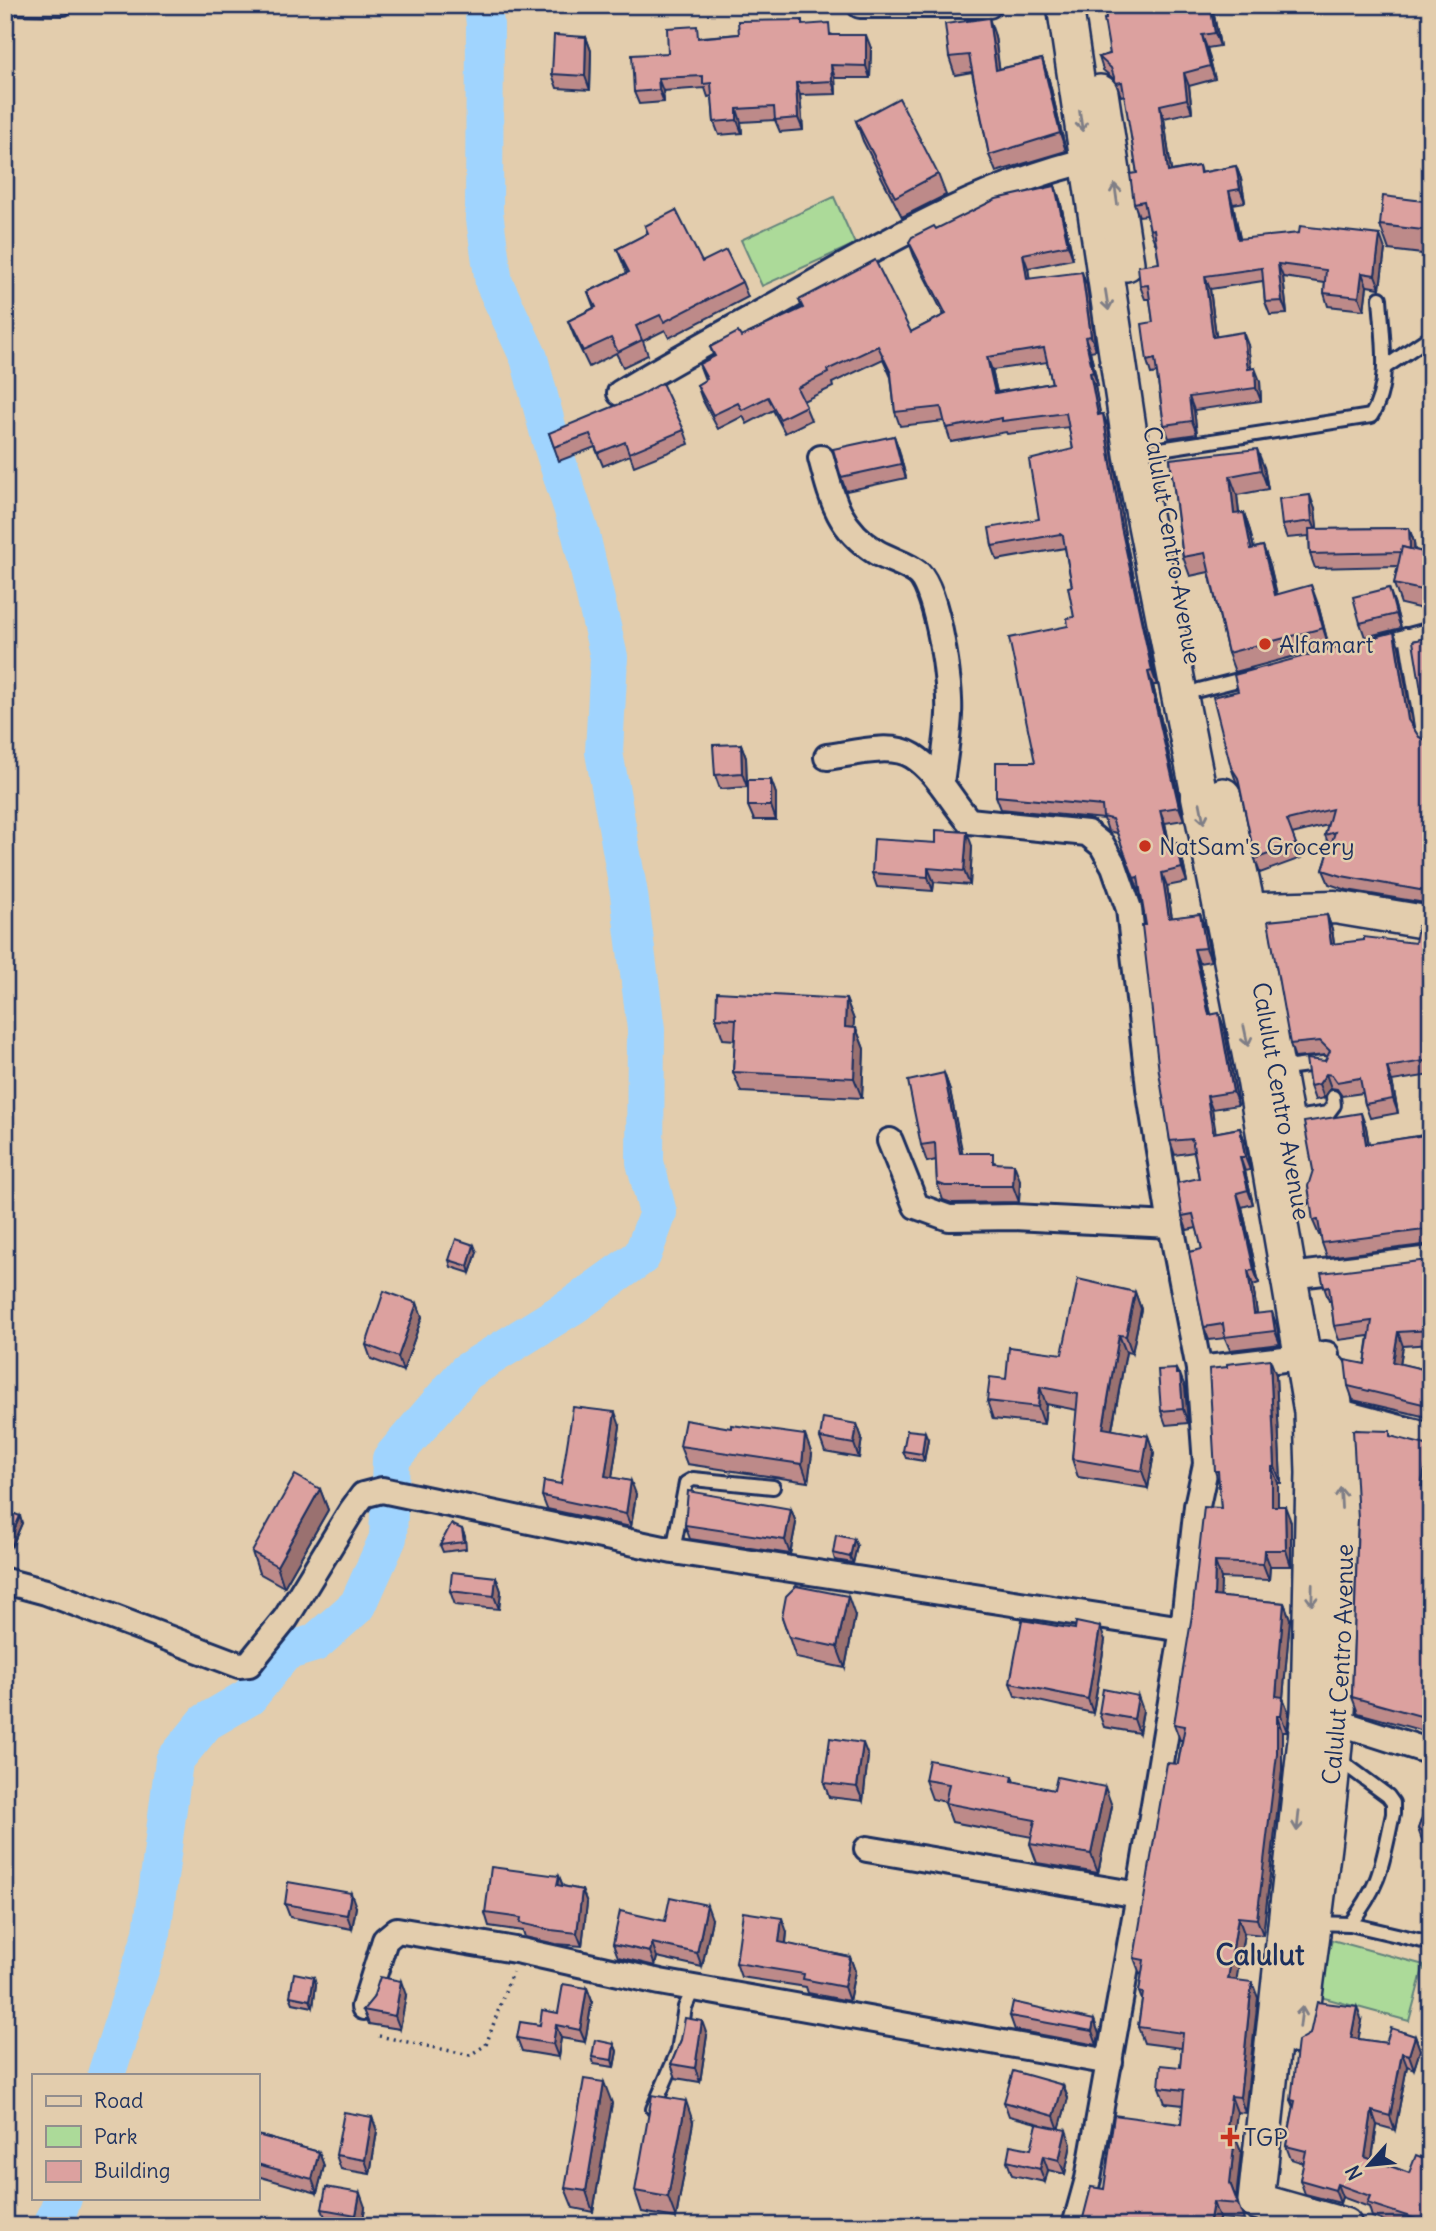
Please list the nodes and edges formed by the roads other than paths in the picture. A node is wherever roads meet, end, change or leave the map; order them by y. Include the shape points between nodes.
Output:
1 (860, 5) edge
2 (989, 5) edge
3 (1065, 5) edge
4 (1085, 5) edge
5 (5, 7) edge
6 (64, 8) dead end
7 (1098, 157) junction
8 (1380, 298) dead end
9 (1431, 336) edge
10 (1384, 368) junction
11 (620, 393) dead end
12 (1143, 451) junction
13 (821, 458) dead end
14 (1431, 629) edge
15 (1406, 635) junction
16 (1367, 646) edge
17 (1262, 674) edge
18 (1199, 690) junction
19 (1431, 746) edge
20 (827, 757) dead end
21 (941, 783) junction
22 (1234, 908) junction
23 (1431, 923) edge
24 (1327, 1067) edge
25 (1265, 1071) junction
26 (1333, 1097) dead end
27 (1273, 1121) junction
28 (890, 1141) dead end
29 (1171, 1225) junction
30 (1431, 1259) edge
31 (1302, 1275) junction
32 (1314, 1355) junction
33 (1199, 1369) junction
34 (1324, 1412) junction
35 (1431, 1436) edge
36 (773, 1487) dead end
37 (673, 1551) junction
38 (5, 1581) edge
39 (1183, 1629) junction
40 (1322, 1717) junction
41 (1431, 1752) edge
42 (1333, 1756) junction
43 (867, 1849) dead end
44 (1139, 1895) junction
45 (1300, 1922) junction
46 (1350, 1924) junction
47 (1431, 1943) edge
48 (694, 1987) junction
49 (364, 2007) edge
50 (1110, 2062) junction
51 (648, 2121) edge
52 (1265, 2215) edge
53 (1075, 2226) edge
54 (1344, 2226) edge

1 - 2 street
3 -> 7 main road, Calulut Centro Avenue
4 - 7 main road, Calulut Centro Avenue
5 - 6 lane
7 - 11 street via 1010,185 940,214
7 - 12 main road, Calulut Centro Avenue
8 - 10 lane
9 - 10 lane
10 - 12 lane via 1379,405 1371,416
12 - 18 main road, Calulut Centro Avenue
12 -> 22 main road, Calulut Centro Avenue
13 - 21 street via 834,505 847,529 875,551 918,573 931,590 950,711
14 - 15 lane
15 - 16 lane
15 - 19 lane via 1422,732
17 - 18 lane
18 - 22 main road, Calulut Centro Avenue
20 - 21 street via 884,750 912,755
21 - 29 street via 969,821 1087,833 1102,845 1114,866 1129,909 1149,1088
22 - 23 street via 1335,907
22 - 25 main road, Calulut Centro Avenue
24 - 25 lane via 1323,1063
25 - 27 main road, Calulut Centro Avenue
26 - 27 lane via 1328,1113
27 - 31 main road, Calulut Centro Avenue
28 - 29 street via 916,1206 949,1218
29 - 33 street
30 - 31 street
31 - 32 main road, Calulut Centro Avenue
32 - 33 street
32 - 34 main road, Calulut Centro Avenue
33 - 39 street via 1206,1464
34 - 35 street
34 - 40 main road, Calulut Centro Avenue via 1343,1556
36 - 37 lane via 693,1479 686,1483
37 - 38 street via 393,1492 363,1495 286,1618 249,1664 239,1665
37 - 39 street
39 - 44 street
40 - 41 street
40 - 42 main road, Calulut Centro Avenue
40 -> 45 main road, Calulut Centro Avenue
42 - 45 main road, Calulut Centro Avenue
42 - 46 lane via 1393,1803 1379,1880
43 - 44 street
44 - 50 street
45 - 46 lane
45 - 52 main road, Calulut Centro Avenue
46 - 47 lane
48 - 49 street via 397,1930 385,1940
48 - 50 street
48 - 51 lane via 685,2007 678,2051
50 - 53 street
52 - 54 main road

